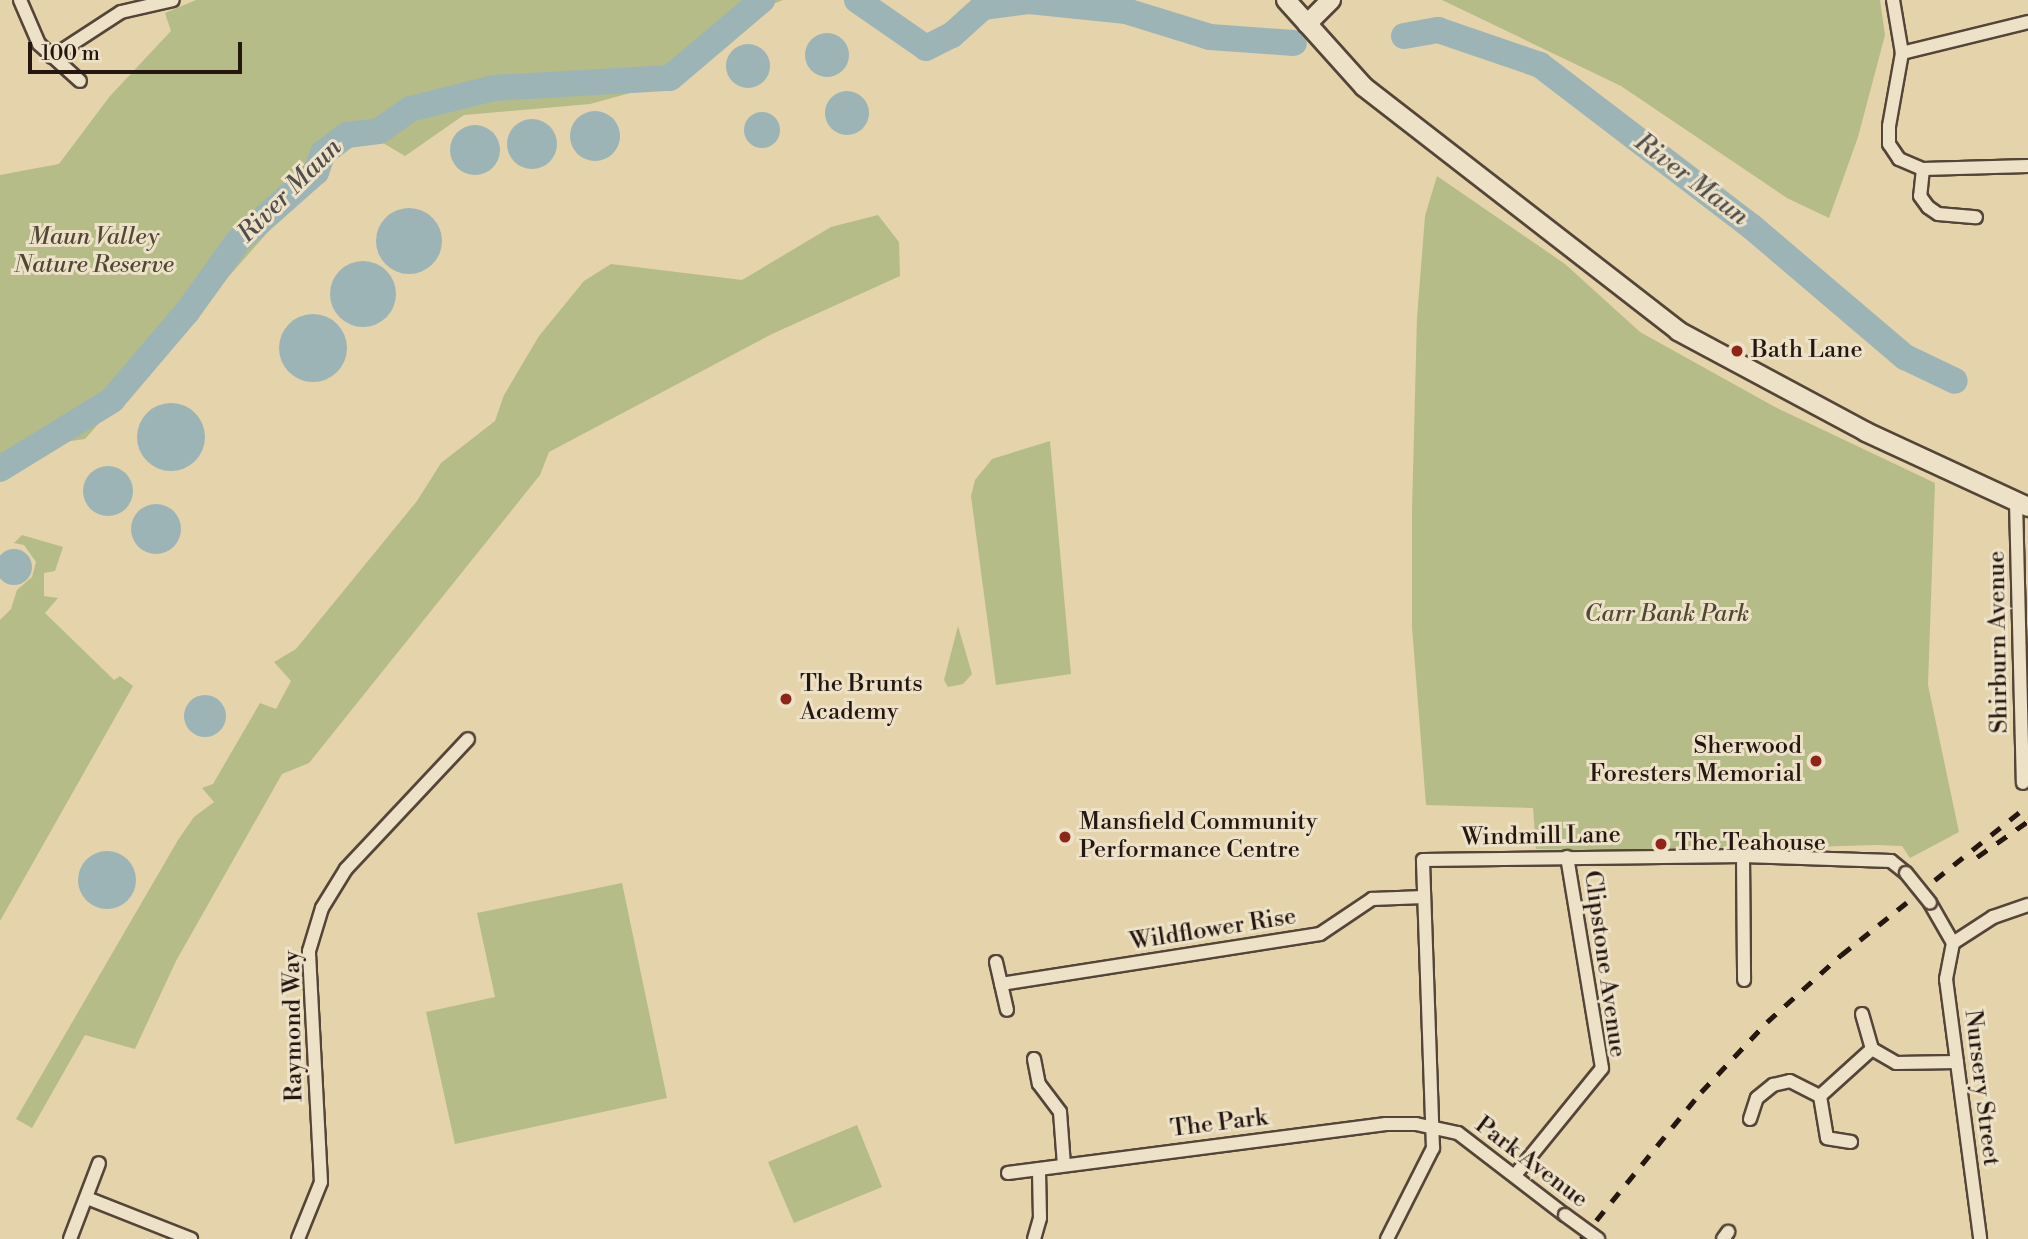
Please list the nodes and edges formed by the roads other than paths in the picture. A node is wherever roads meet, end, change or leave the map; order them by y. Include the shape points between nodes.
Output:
1 (20, 0) edge
2 (173, 0) edge
3 (1286, 0) edge
4 (1331, 0) edge
5 (1894, 0) edge
6 (2028, 22) edge
7 (1307, 24) junction
8 (1902, 53) junction
9 (52, 57) junction
10 (80, 81) dead end
11 (2028, 166) edge
12 (1923, 169) junction
13 (1976, 217) dead end
14 (2022, 504) edge
15 (468, 738) dead end
16 (2023, 783) dead end
17 (1743, 856) junction
18 (1567, 857) junction
19 (1424, 897) junction
20 (2028, 905) edge
21 (1953, 943) junction
22 (996, 962) dead end
23 (1744, 980) dead end
24 (1001, 984) junction
25 (1007, 1010) dead end
26 (1862, 1014) dead end
27 (1871, 1049) junction
28 (1034, 1059) dead end
29 (1957, 1062) junction
30 (1820, 1096) junction
31 (1750, 1119) dead end
32 (1435, 1126) junction
33 (1851, 1142) dead end
34 (99, 1163) dead end
35 (1064, 1165) junction
36 (1039, 1168) junction
37 (1008, 1173) dead end
38 (1516, 1174) junction
39 (87, 1198) junction
40 (70, 1239) edge
41 (191, 1239) edge
42 (298, 1239) edge
43 (1034, 1239) edge
44 (1387, 1239) edge
45 (1598, 1239) edge
46 (1980, 1239) edge

1 - 9 street via 39,44
2 - 9 street via 121,12
3 - 7 main road
4 - 7 main road
5 - 8 street
6 - 8 street
7 - 14 main road via 1364,87 1678,331 1866,432
8 - 12 street via 1889,144 1899,159
9 - 10 street
11 - 12 street
12 - 13 street via 1920,196 1928,206 1938,214
14 - 16 street, Shirburn Avenue
15 - 42 street, Raymond Way via 346,869 321,908 309,951 321,1182
17 - 18 street, Windmill Lane
17 - 21 street, Windmill Lane, bridge via 1891,861 1930,903
17 - 23 street
18 - 19 street, Windmill Lane via 1423,860
18 - 38 street, Clipstone Avenue via 1602,1069
19 - 24 street, Wildflower Rise via 1372,899 1320,934 1184,952 1076,976
19 - 32 street
20 - 21 street via 1993,916
21 - 29 street, Nursery Street via 1946,979
22 - 24 street
24 - 25 street
26 - 27 street
27 - 29 street via 1896,1063
27 - 30 street
28 - 35 street via 1040,1084 1060,1112
29 - 46 street, Nursery Street
30 - 31 street via 1790,1081 1773,1085 1757,1098
30 - 33 street via 1827,1138
32 - 35 street, The Park via 1386,1124
32 - 38 street, Park Avenue via 1458,1133
32 - 44 street via 1433,1148
34 - 39 street
35 - 36 street, The Park
36 - 37 street, The Park
36 - 43 street via 1040,1218
38 - 45 street, Park Avenue, bridge
39 - 40 street
39 - 41 street

